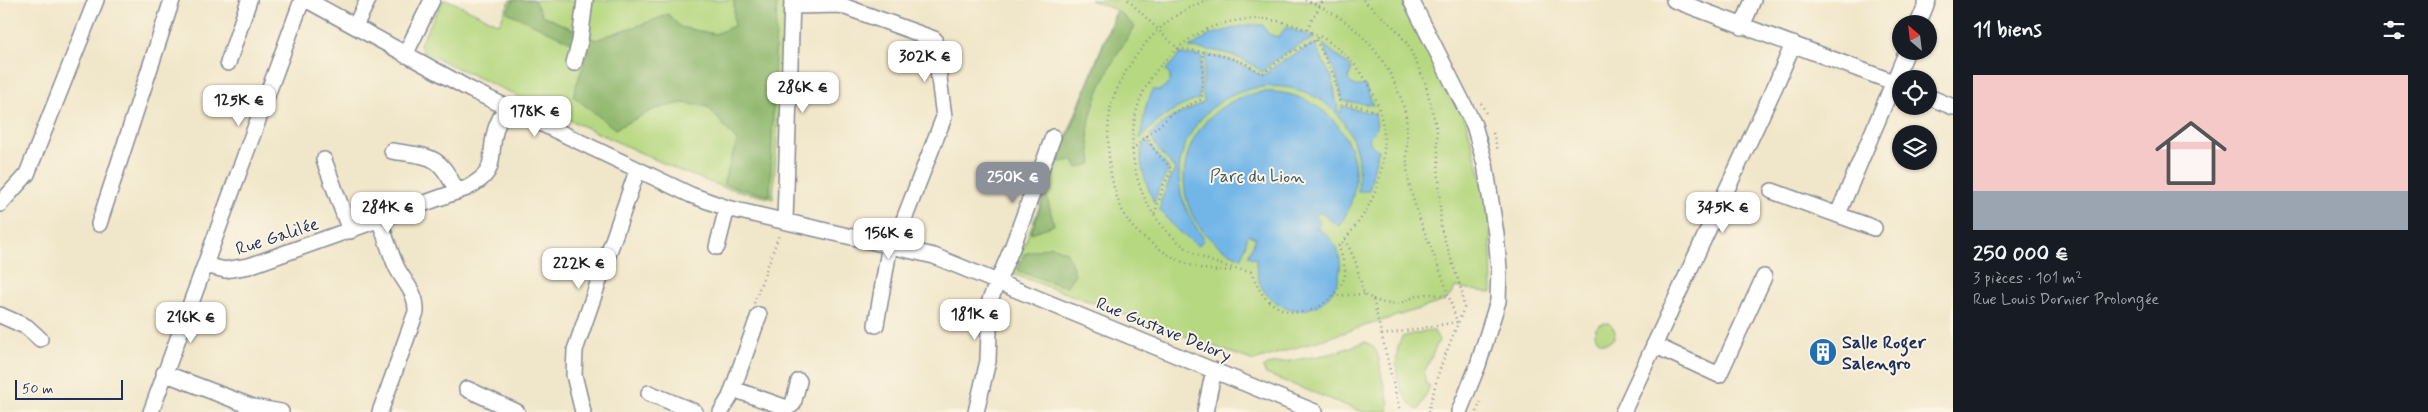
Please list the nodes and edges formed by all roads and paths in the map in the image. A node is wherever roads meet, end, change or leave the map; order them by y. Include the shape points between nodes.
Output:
1 (96, 0) edge
2 (172, 0) edge
3 (248, 0) edge
4 (302, 0) edge
5 (307, 0) edge
6 (368, 0) edge
7 (432, 0) edge
8 (585, 0) edge
9 (1128, 0) edge
10 (1208, 0) edge
11 (1305, 0) edge
12 (1323, 0) edge
13 (1364, 0) edge
14 (1412, 0) edge
15 (1674, 0) edge
16 (1753, 0) edge
17 (1928, 0) edge
18 (792, 3) edge
19 (1320, 6) junction
20 (1922, 15) edge
21 (355, 26) junction
22 (1742, 27) junction
23 (1158, 29) junction
24 (1307, 29) junction
25 (1319, 35) junction
26 (1316, 40) junction
27 (1793, 44) junction
28 (1177, 48) junction
29 (1203, 51) junction
30 (406, 55) junction
31 (228, 62) dead end
32 (574, 63) dead end
33 (1892, 82) edge
34 (1892, 97) edge
35 (1937, 100) edge
36 (506, 107) junction
37 (1953, 107) edge
38 (1380, 112) junction
39 (1147, 135) junction
40 (1053, 137) dead end
41 (1132, 150) junction
42 (392, 151) dead end
43 (324, 160) dead end
44 (637, 171) junction
45 (1772, 191) dead end
46 (457, 192) junction
47 (0, 204) edge
48 (727, 208) junction
49 (1838, 214) junction
50 (1154, 216) junction
51 (380, 221) junction
52 (785, 221) junction
53 (99, 224) dead end
54 (1874, 228) dead end
55 (350, 231) junction
56 (1345, 239) junction
57 (892, 245) junction
58 (717, 247) dead end
59 (205, 265) junction
60 (1235, 269) junction
61 (1764, 277) dead end
62 (998, 281) junction
63 (1364, 294) junction
64 (1333, 296) junction
65 (1449, 297) junction
66 (1373, 299) junction
67 (0, 315) edge
68 (759, 315) dead end
69 (1457, 322) junction
70 (876, 325) dead end
71 (1382, 335) junction
72 (40, 340) dead end
73 (1654, 345) junction
74 (1214, 370) junction
75 (164, 373) junction
76 (799, 381) dead end
77 (467, 389) dead end
78 (733, 389) junction
79 (649, 393) dead end
80 (723, 408) edge
81 (150, 412) edge
82 (281, 412) edge
83 (380, 412) edge
84 (517, 412) edge
85 (583, 412) edge
86 (695, 412) edge
87 (976, 412) edge
88 (1205, 412) edge
89 (1315, 412) edge
90 (1400, 412) edge
91 (1428, 412) edge
92 (1458, 412) edge
93 (1623, 412) edge

1 - 47 street via 27,174
2 - 53 street
3 - 31 street
4 - 59 street
5 - 21 street, Rue Gustave Delory
6 - 21 street
7 - 30 street
8 - 32 street
9 - 23 path
10 - 23 path via 1172,17
11 - 19 path
12 - 19 path
13 - 69 path via 1396,29 1408,45 1433,108 1439,154 1442,229 1464,308
14 - 92 street via 1474,125 1485,164 1496,234 1498,301 1478,365
15 - 22 street
16 - 22 street
17 - 20 street
18 - 52 street
18 - 57 street via 840,5 934,39 944,117
19 - 24 path
19 - 65 path via 1364,36 1380,55 1398,91 1406,117 1409,184
21 - 30 street, Rue Gustave Delory
22 - 27 street
23 - 28 path
23 - 60 path via 1137,52 1110,110 1107,147 1116,197 1130,224 1176,260 1214,272
24 - 25 path
24 - 28 path via 1279,20 1231,22 1207,30
25 - 26 path
25 - 38 path via 1337,46 1360,70
26 - 29 path via 1289,53 1262,74 1245,63
26 - 38 path via 1334,76 1340,104
27 - 33 street
27 - 73 street
28 - 29 path
28 - 41 path via 1146,86 1136,113
29 - 39 path via 1202,99 1174,112
30 - 36 street, Rue Gustave Delory
34 - 49 street
35 - 37 street
36 - 44 street, Rue Gustave Delory
36 - 46 street, Rue Galilée via 495,132 489,171 476,183
38 - 56 path via 1384,138 1379,181 1368,207
39 - 41 path
39 - 50 path via 1152,147 1172,170
40 - 62 street
41 - 50 path via 1142,195
42 - 46 street via 428,157 441,164
43 - 55 street
44 - 48 street, Rue Gustave Delory
44 - 85 street via 575,350 574,375
45 - 49 street
46 - 51 street, Rue Galilée
48 - 52 street, Rue Gustave Delory
48 - 58 street
49 - 54 street
50 - 60 path via 1175,240 1195,254
51 - 55 street, Rue Galilée
51 - 83 street via 395,264 417,305
52 - 57 street, Rue Gustave Delory
55 - 59 street, Rue Galilée via 236,270
56 - 63 path via 1355,260
56 - 64 path via 1339,246 1345,272 1343,282
57 - 62 street, Rue Gustave Delory via 934,256
57 - 70 street
59 - 75 street
60 - 64 path via 1251,272 1262,294 1284,310 1312,310
61 - 73 street via 1719,374
62 - 74 street, Rue Gustave Delory
62 - 87 street via 990,300 988,361
63 - 64 path
63 - 66 path
65 - 66 path via 1429,294 1400,305 1383,304
65 - 69 path
66 - 71 path
67 - 72 street via 27,327
68 - 78 street
69 - 71 path
69 - 91 path
71 - 90 path
73 - 93 street
74 - 88 street
74 - 89 street, Rue Gustave Delory
75 - 81 street
75 - 82 street via 253,407
76 - 78 street via 793,404 787,408
77 - 84 street
78 - 80 street
79 - 86 street

